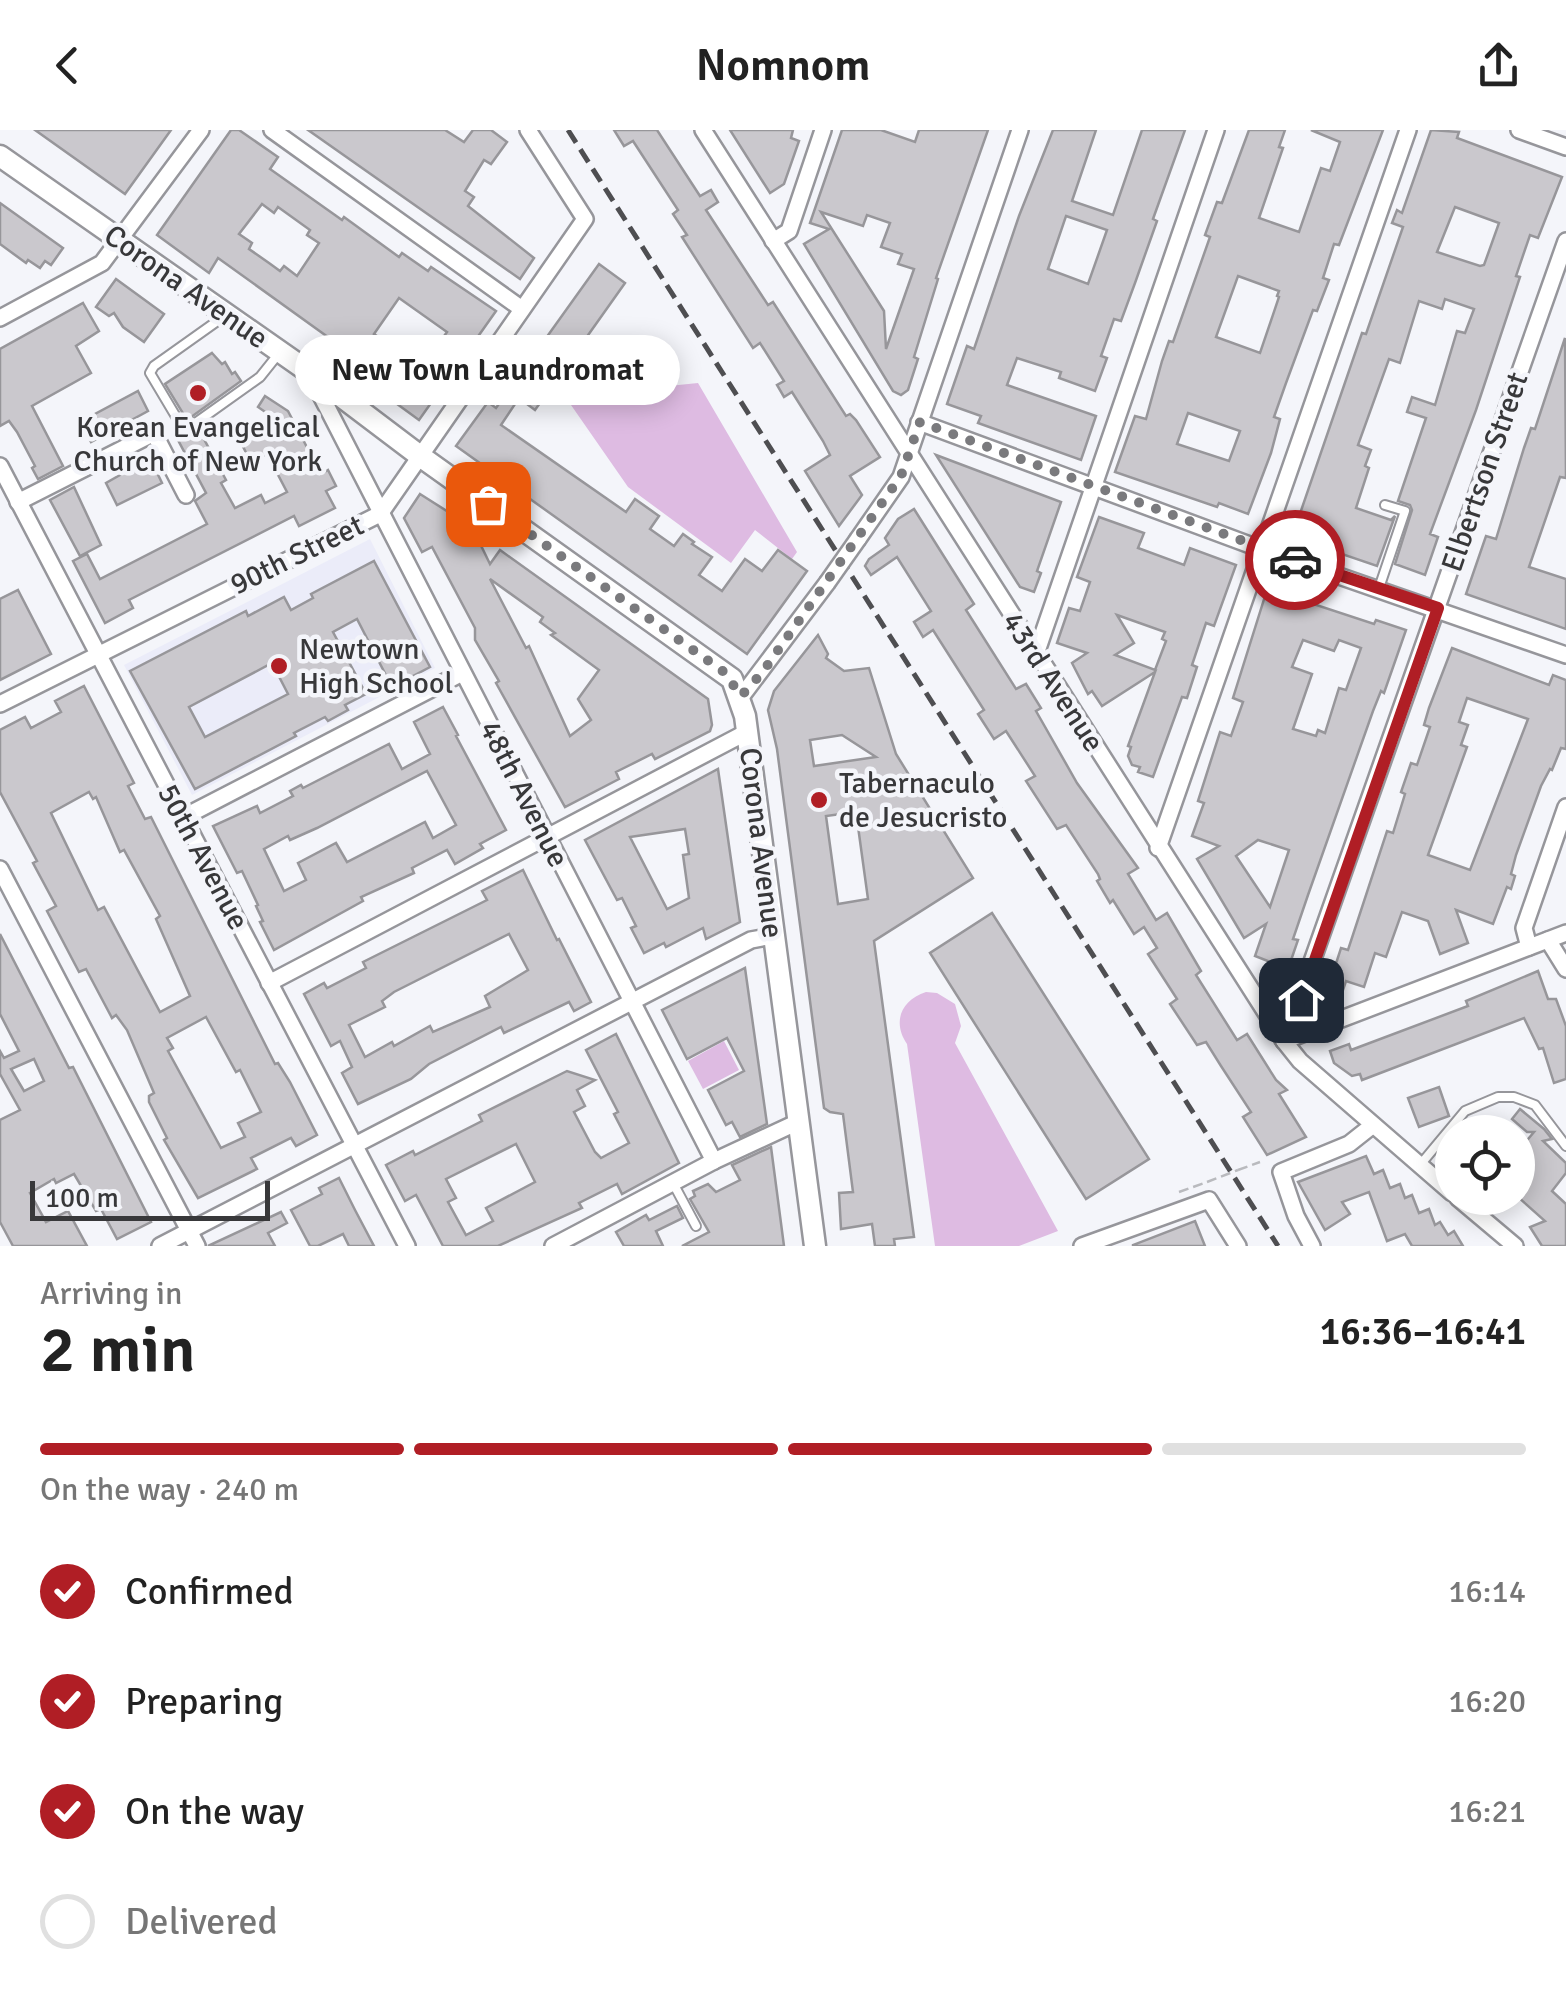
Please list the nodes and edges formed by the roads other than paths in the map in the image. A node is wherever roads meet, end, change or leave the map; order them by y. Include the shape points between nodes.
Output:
1 (200, 130) edge
2 (272, 130) edge
3 (528, 130) edge
4 (702, 130) edge
5 (823, 130) edge
6 (1020, 130) edge
7 (1216, 130) edge
8 (1408, 130) edge
9 (1518, 130) edge
10 (1566, 147) edge
11 (0, 156) edge
12 (119, 240) junction
13 (772, 241) junction
14 (1566, 242) edge
15 (522, 308) junction
16 (226, 315) junction
17 (0, 318) edge
18 (280, 352) junction
19 (309, 372) junction
20 (920, 422) junction
21 (908, 454) junction
22 (420, 456) junction
23 (0, 466) edge
24 (1091, 486) junction
25 (186, 494) dead end
26 (18, 502) junction
27 (1385, 504) dead end
28 (380, 514) junction
29 (1262, 549) junction
30 (1380, 588) junction
31 (1438, 608) junction
32 (97, 654) junction
33 (1036, 654) junction
34 (1566, 655) edge
35 (462, 674) junction
36 (741, 696) junction
37 (0, 704) edge
38 (747, 732) junction
39 (1566, 806) edge
40 (182, 818) junction
41 (546, 836) junction
42 (1158, 848) junction
43 (0, 869) edge
44 (1566, 934) edge
45 (773, 936) junction
46 (1548, 940) junction
47 (1529, 947) junction
48 (1566, 969) edge
49 (269, 983) junction
50 (631, 1001) junction
51 (1284, 1041) junction
52 (798, 1122) junction
53 (1374, 1125) junction
54 (354, 1144) junction
55 (1566, 1146) edge
56 (714, 1161) junction
57 (1420, 1165) junction
58 (1435, 1178) edge
59 (673, 1183) junction
60 (1478, 1215) edge
61 (696, 1226) dead end
62 (586, 1229) junction
63 (194, 1238) edge
64 (160, 1246) edge
65 (407, 1246) edge
66 (553, 1246) edge
67 (594, 1246) edge
68 (816, 1246) edge
69 (1082, 1246) edge
70 (1238, 1246) edge
71 (1312, 1246) edge
72 (1515, 1246) edge

1 - 12 street
2 - 15 street
3 - 15 street, 90th Street via 585,219
4 - 13 street, 43rd Avenue
5 - 13 street via 789,231
6 - 20 street
7 - 24 street
8 - 29 street
9 - 10 street
11 - 12 street, Corona Avenue
12 - 16 street, Corona Avenue
12 - 17 street via 102,262
13 - 21 street, 43rd Avenue
14 - 31 street, Elbertson Street
15 - 22 street, 90th Street
16 - 18 street, Corona Avenue
16 - 18 lane via 150,373 181,425 187,428 260,377
18 - 19 street, Corona Avenue
19 - 22 street, Corona Avenue
19 - 28 street, 48th Avenue
20 - 21 street
20 - 24 street
21 - 33 street, 43rd Avenue
21 - 36 street, bridge via 901,476 858,539
22 - 28 street, 90th Street
22 - 36 street, Corona Avenue via 724,672
23 - 26 street, 50th Avenue
24 - 29 street
24 - 33 street
25 - 26 street via 154,432
26 - 32 street, 50th Avenue
27 - 30 lane via 1405,511
28 - 32 street, 90th Street
28 - 35 street, 48th Avenue
29 - 30 street
29 - 42 street
30 - 31 street
31 - 34 street
31 - 51 street, Elbertson Street
32 - 37 street, 90th Street
32 - 40 street, 50th Avenue
33 - 42 street, 43rd Avenue
35 - 40 street
35 - 41 street, 48th Avenue
36 - 38 street, Corona Avenue
38 - 41 street
38 - 45 street, Corona Avenue
39 - 47 street via 1524,928
40 - 49 street, 50th Avenue
41 - 49 street
41 - 50 street, 48th Avenue
42 - 51 street, 43rd Avenue
43 - 63 street
44 - 46 street
45 - 50 street via 751,940
45 - 52 street, Corona Avenue
46 - 47 street
46 - 48 street
47 - 51 street
49 - 54 street, 50th Avenue
50 - 54 street
50 - 56 street, 48th Avenue
51 - 53 street, 43rd Avenue
52 - 56 street
52 - 68 street, Corona Avenue
53 - 57 street, 43rd Avenue
53 - 71 street via 1349,1144 1280,1172
54 - 63 street
54 - 65 street, 50th Avenue
55 - 57 lane via 1535,1104 1498,1097 1465,1111
56 - 59 street
57 - 58 street, 43rd Avenue
59 - 61 lane
59 - 62 street
60 - 72 street
62 - 66 street
62 - 67 street
63 - 64 street
69 - 70 street via 1209,1200

